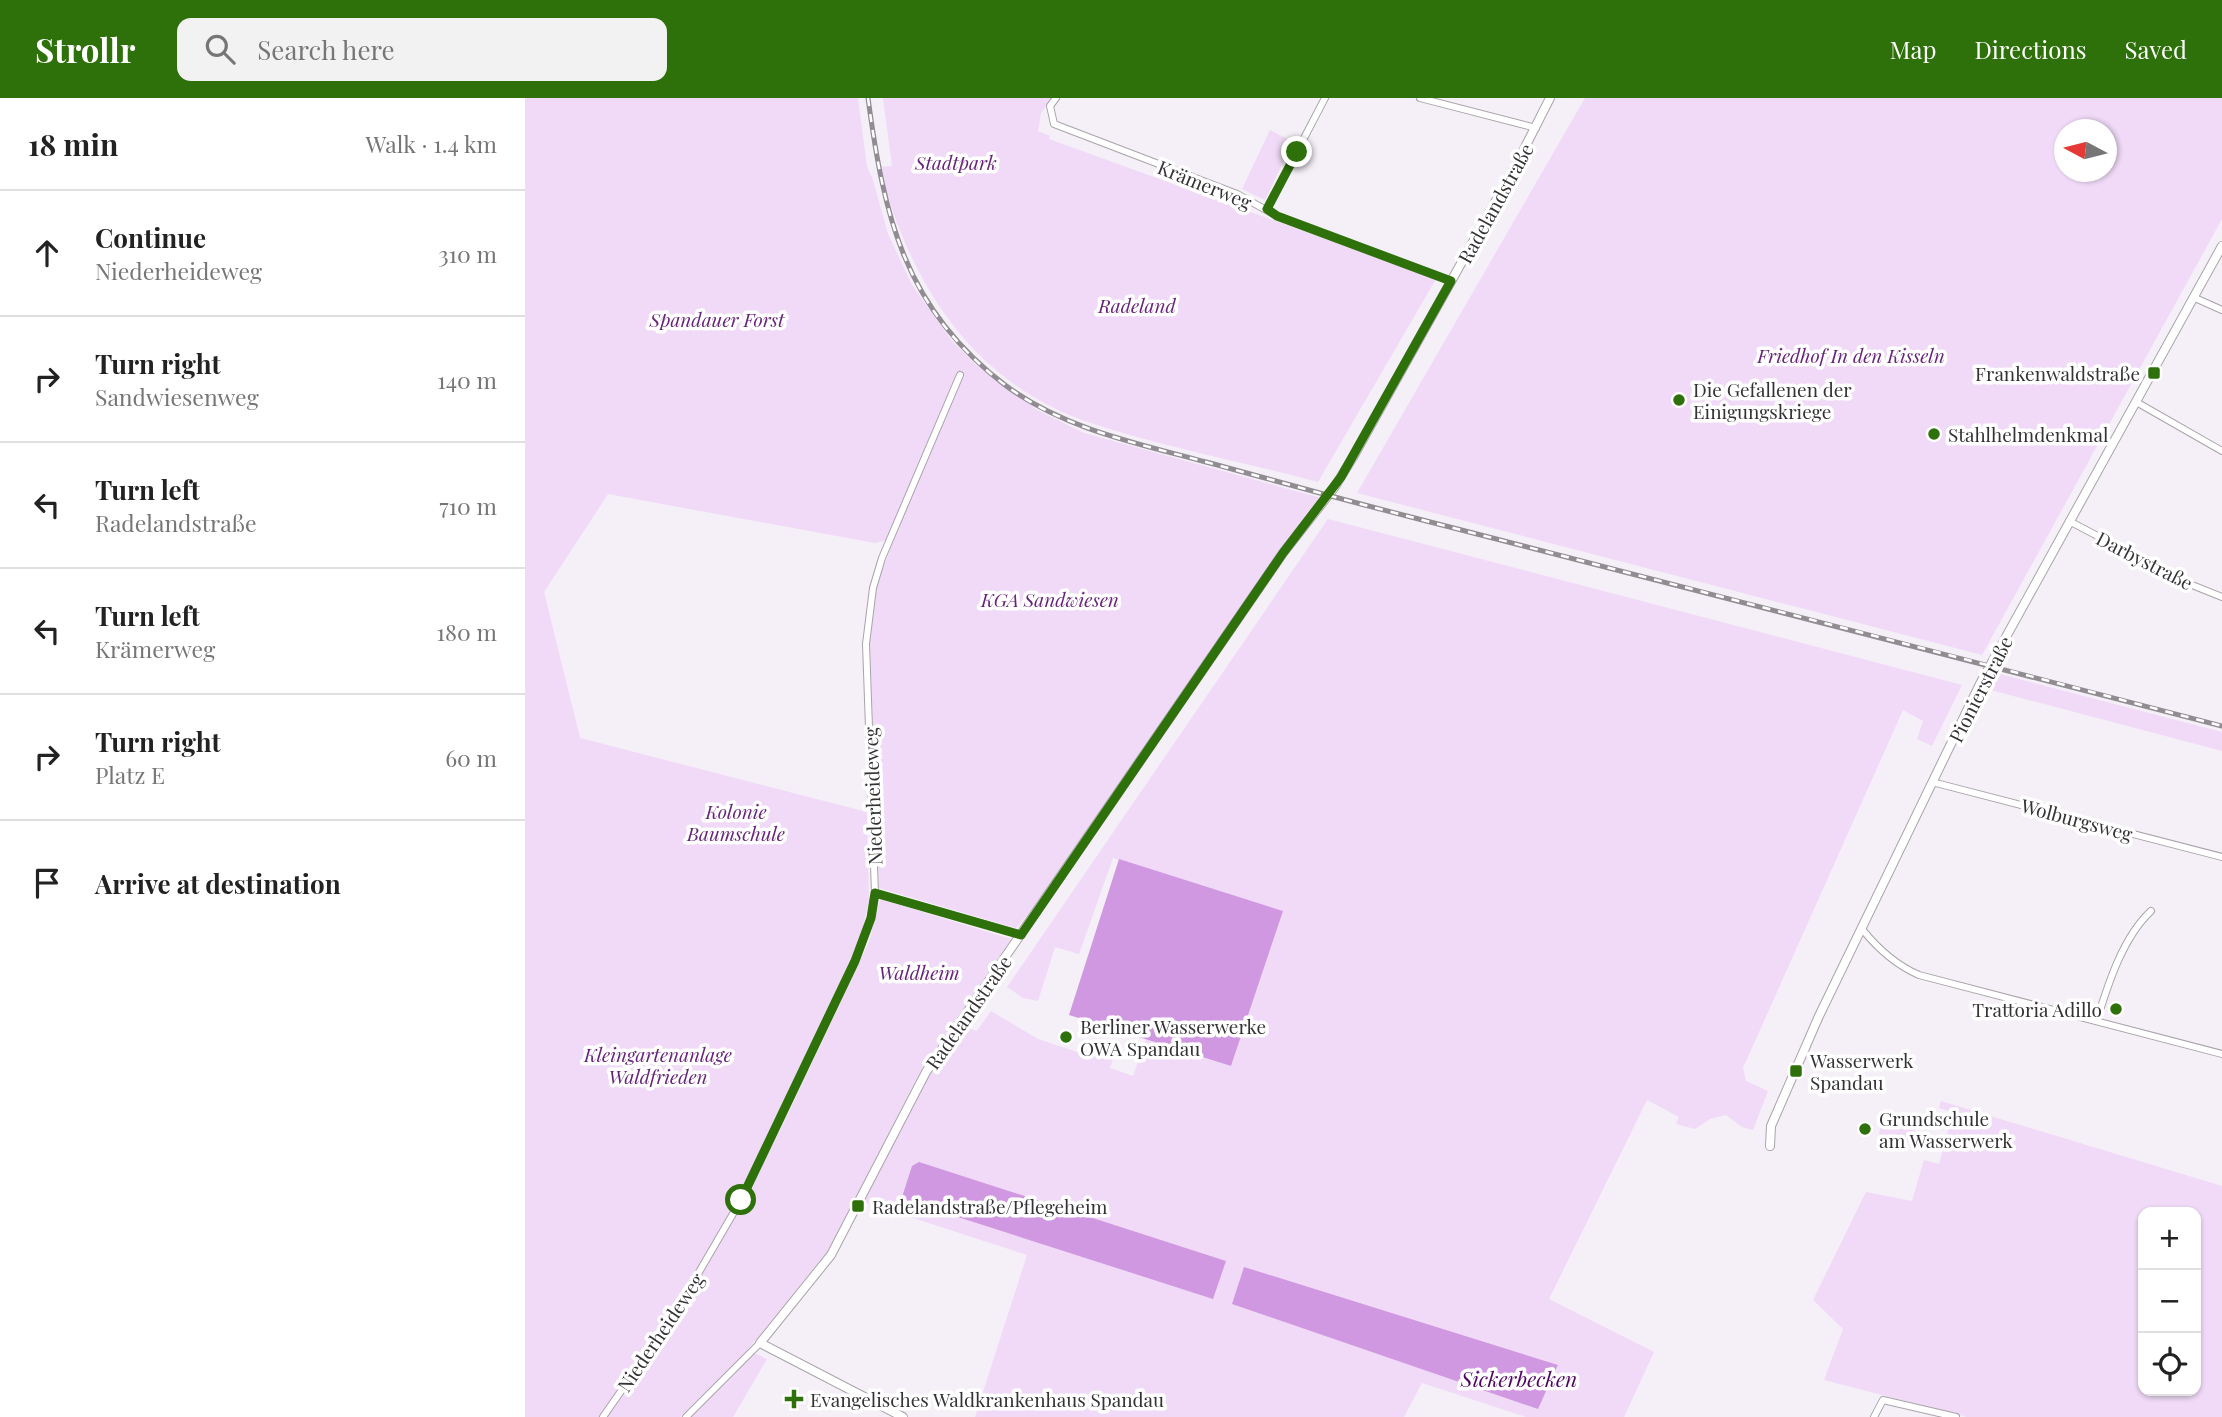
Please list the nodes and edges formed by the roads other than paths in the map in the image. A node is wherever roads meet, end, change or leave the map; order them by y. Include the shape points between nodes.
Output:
1 (1056, 98) edge
2 (1325, 98) edge
3 (1420, 98) edge
4 (1550, 98) edge
5 (1537, 128) junction
6 (1267, 209) junction
7 (2222, 246) edge
8 (1451, 281) junction
9 (2195, 298) junction
10 (2222, 310) edge
11 (960, 375) dead end
12 (2138, 403) junction
13 (2222, 451) edge
14 (2069, 521) junction
15 (2222, 597) edge
16 (1932, 782) junction
17 (2222, 857) edge
18 (875, 893) junction
19 (2151, 911) dead end
20 (1862, 929) junction
21 (1021, 935) junction
22 (2097, 1020) junction
23 (2222, 1054) edge
24 (1770, 1146) dead end
25 (760, 1343) junction
26 (603, 1417) edge
27 (686, 1417) edge
28 (904, 1417) edge
29 (1874, 1417) edge
30 (1956, 1417) edge

1 - 6 street, Krämerweg via 1050,106 1054,124 1204,180
2 - 6 street
3 - 5 street
4 - 5 street, Radelandstraße
5 - 8 street, Radelandstraße
6 - 8 street, Krämerweg
7 - 9 street, Pionierstraße
8 - 21 street, Radelandstraße via 1341,477 1283,553
9 - 10 street
9 - 12 street, Pionierstraße
11 - 18 street, Niederheideweg via 873,588 866,644
12 - 13 street
12 - 14 street, Pionierstraße
14 - 15 street, Darbystraße
14 - 16 street, Pionierstraße
16 - 17 street, Wolburgsweg
16 - 20 street, Pionierstraße
18 - 21 street
18 - 26 street, Niederheideweg via 855,961 741,1200 674,1315
19 - 22 street via 2127,946
20 - 22 street via 1897,963 1919,975
20 - 24 street, Pionierstraße via 1771,1126
21 - 25 street, Radelandstraße via 926,1072 831,1255
22 - 23 street
25 - 27 street, Radelandstraße
25 - 28 street
29 - 30 street via 1883,1400

